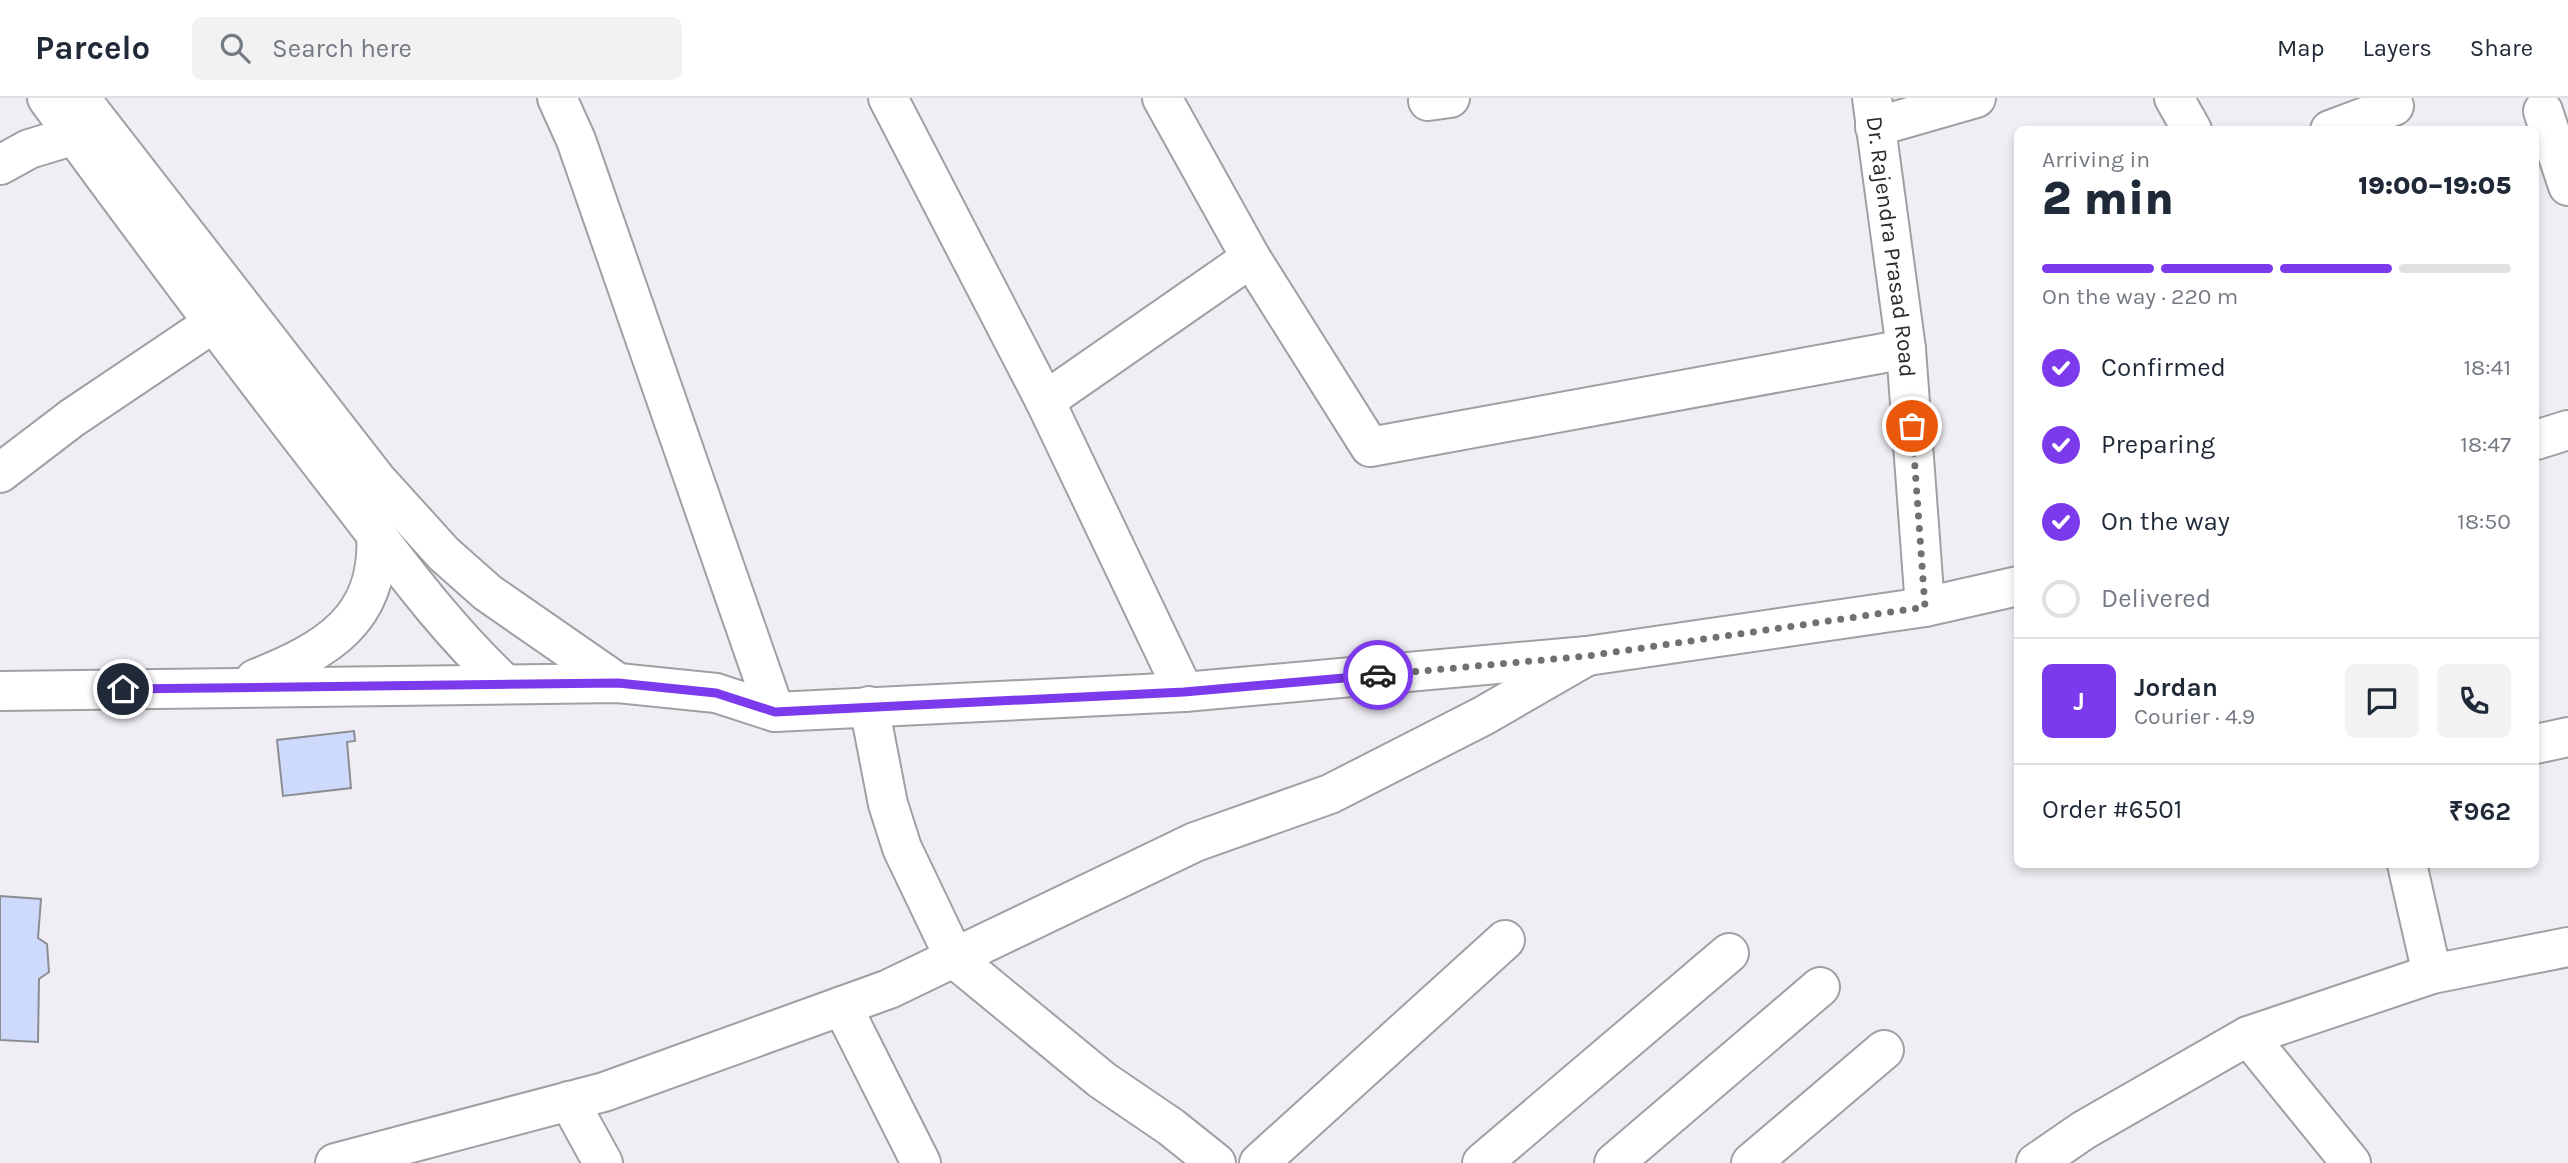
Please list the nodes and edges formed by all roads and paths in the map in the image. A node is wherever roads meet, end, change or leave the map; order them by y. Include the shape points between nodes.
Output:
1 (47, 98) edge
2 (557, 98) edge
3 (888, 98) edge
4 (1162, 98) edge
5 (1976, 98) edge
6 (2174, 98) edge
7 (2394, 106) dead end
8 (2543, 111) dead end
9 (1873, 113) edge
10 (85, 120) edge
11 (2190, 126) edge
12 (2341, 126) edge
13 (0, 165) edge
14 (2568, 186) edge
15 (1251, 258) junction
16 (226, 315) junction
17 (1906, 349) junction
18 (1045, 401) junction
19 (2568, 430) edge
20 (2539, 439) edge
21 (0, 473) edge
22 (376, 533) junction
23 (2014, 587) edge
24 (1925, 607) junction
25 (1587, 656) junction
26 (504, 683) junction
27 (618, 683) junction
28 (237, 687) junction
29 (0, 691) edge
30 (1184, 692) junction
31 (869, 706) junction
32 (775, 712) junction
33 (2568, 737) edge
34 (2539, 743) edge
35 (2408, 868) edge
36 (1505, 940) dead end
37 (2568, 947) edge
38 (1729, 953) dead end
39 (955, 959) junction
40 (2432, 974) junction
41 (1820, 987) dead end
42 (842, 1006) junction
43 (2248, 1036) junction
44 (1884, 1050) dead end
45 (569, 1101) junction
46 (335, 1163) edge
47 (603, 1163) edge
48 (921, 1163) edge
49 (1216, 1163) edge
50 (1259, 1163) edge
51 (1482, 1163) edge
52 (1614, 1163) edge
53 (1751, 1163) edge
54 (2036, 1163) edge
55 (2351, 1163) edge

1 - 10 street
2 - 32 street via 576,140
3 - 18 street
4 - 15 street
5 - 9 street
6 - 11 street
7 - 12 street
8 - 14 street
9 - 17 street, Dr. Rajendra Prasad Road
10 - 13 street
10 - 16 street
15 - 17 street via 1370,447
15 - 18 street
16 - 21 street via 72,418
16 - 22 street
16 - 27 street via 444,554 488,593
17 - 24 street, Dr. Rajendra Prasad Road
18 - 30 street
19 - 20 street
22 - 26 street via 441,619
22 - 28 street via 370,586 356,616 324,648
23 - 24 street
24 - 25 street
25 - 30 street
25 - 39 street via 1483,716 1330,794 1195,842
26 - 27 street
26 - 28 street
27 - 32 street via 716,693
28 - 29 street
30 - 31 street
31 - 32 street
31 - 39 street via 888,804 902,848
33 - 34 street
35 - 40 street
36 - 50 street
37 - 40 street
38 - 51 street
39 - 42 street
39 - 49 street via 1102,1080
40 - 43 street
41 - 52 street
42 - 45 street
42 - 48 street
43 - 54 street via 2084,1130
43 - 55 street
44 - 53 street
45 - 46 street
45 - 47 street

